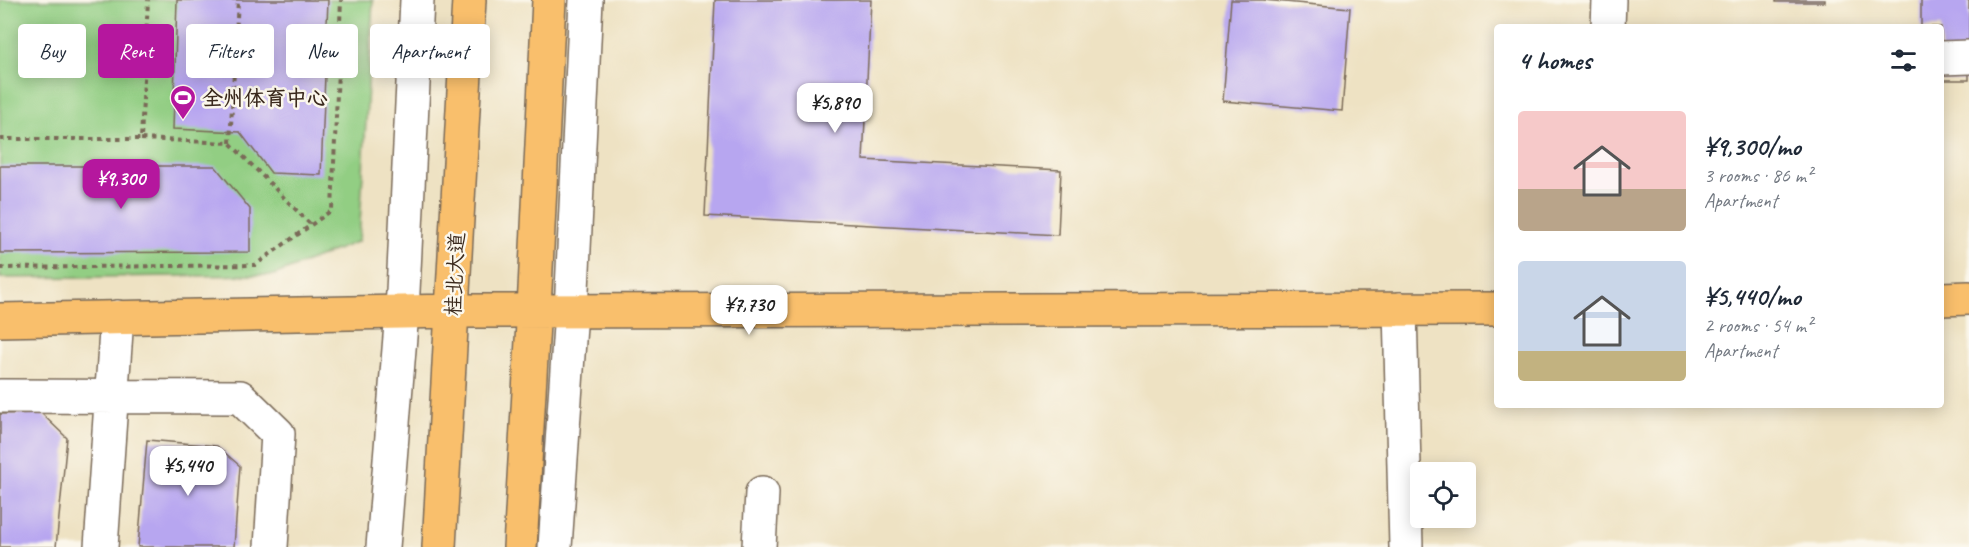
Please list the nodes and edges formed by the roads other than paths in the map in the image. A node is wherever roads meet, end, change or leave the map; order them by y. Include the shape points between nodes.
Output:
1 (417, 0) edge
2 (469, 0) edge
3 (549, 0) edge
4 (586, 0) edge
5 (1609, 0) edge
6 (1608, 24) edge
7 (1969, 57) edge
8 (1944, 58) edge
9 (1969, 298) edge
10 (1944, 299) edge
11 (1400, 309) junction
12 (1494, 309) edge
13 (453, 311) junction
14 (534, 311) junction
15 (571, 311) junction
16 (402, 312) junction
17 (117, 317) junction
18 (0, 320) edge
19 (0, 396) edge
20 (111, 396) junction
21 (762, 493) dead end
22 (101, 547) edge
23 (271, 547) edge
24 (383, 547) edge
25 (439, 547) edge
26 (520, 547) edge
27 (555, 547) edge
28 (759, 547) edge
29 (1406, 547) edge

1 - 16 street
2 - 13 main road, 桂北大道
3 - 14 main road
4 - 15 street
5 - 6 street
7 - 8 street
9 - 10 main road
11 - 12 main road
11 - 15 main road
11 - 29 street
13 - 14 main road
13 - 16 main road
13 - 25 main road, 桂北大道
14 - 15 main road
14 - 26 main road
15 - 27 street
16 - 17 main road
16 - 24 street
17 - 18 main road
17 - 20 street
19 - 20 street
20 - 22 street
20 - 23 street via 240,397 278,434
21 - 28 street

